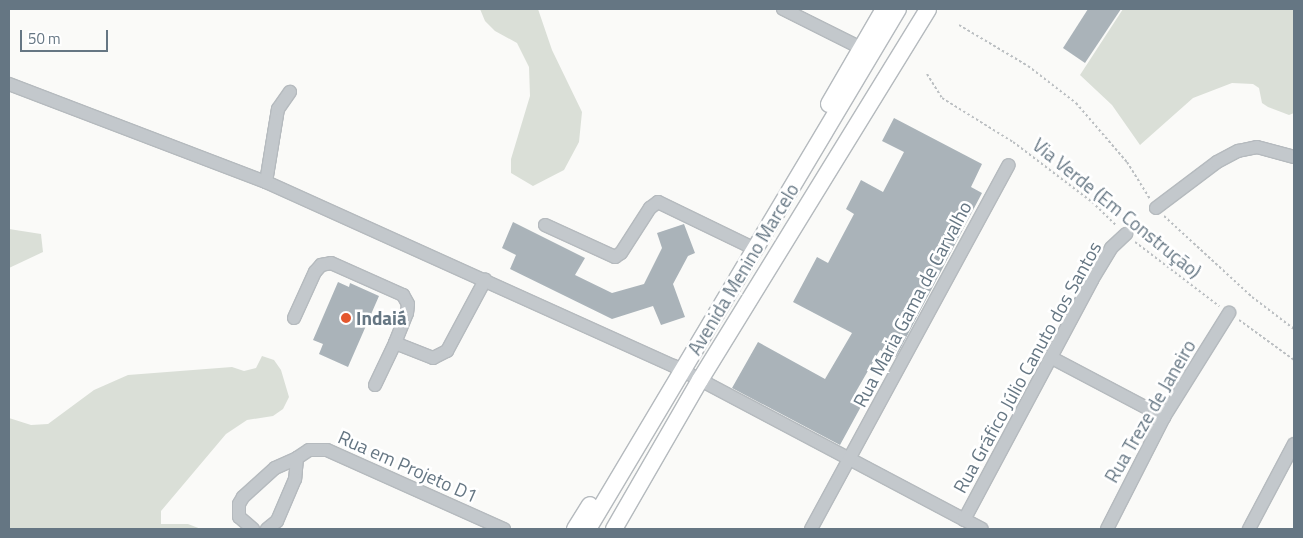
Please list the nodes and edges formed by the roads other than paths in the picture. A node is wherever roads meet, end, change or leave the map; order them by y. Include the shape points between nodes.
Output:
1 (782, 9) edge
2 (884, 9) edge
3 (898, 9) edge
4 (928, 9) edge
5 (861, 48) junction
6 (9, 84) edge
7 (290, 92) dead end
8 (1294, 157) edge
9 (1008, 165) dead end
10 (266, 182) junction
11 (1156, 208) road end
12 (545, 225) dead end
13 (1126, 234) road end
14 (788, 238) junction
15 (747, 244) junction
16 (740, 276) junction
17 (485, 280) junction
18 (1229, 313) road end
19 (294, 318) dead end
20 (395, 344) junction
21 (1052, 358) junction
22 (679, 368) junction
23 (700, 380) junction
24 (375, 385) dead end
25 (1164, 417) junction
26 (1294, 444) edge
27 (297, 458) junction
28 (849, 461) junction
29 (964, 520) junction
30 (253, 529) edge
31 (267, 529) edge
32 (504, 529) edge
33 (575, 529) edge
34 (588, 529) edge
35 (614, 529) edge
36 (811, 529) edge
37 (982, 529) edge
38 (1107, 529) edge
39 (1248, 529) edge

1 - 5 street
2 - 5 main road, Avenida Menino Marcelo
3 - 16 main road, Avenida Menino Marcelo
4 - 14 main road
5 - 15 main road, Avenida Menino Marcelo
6 - 10 street
7 - 10 street via 278,109
8 - 11 street via 1257,147 1234,152
9 - 28 street, Rua Maria Gama de Carvalho
10 - 17 street
12 - 15 street via 615,256 621,253 650,208 658,202
13 - 21 street, Rua Gráfico Júlio Canuto dos Santos via 1111,248
14 - 16 main road
14 - 23 main road
15 - 22 main road, Avenida Menino Marcelo
16 - 22 main road, Avenida Menino Marcelo
17 - 20 street via 447,351 433,358
17 - 22 street
18 - 25 street, Rua Treze de Janeiro
19 - 20 street via 314,272 321,265 331,263 403,295 408,304 407,314
20 - 24 street
21 - 25 street
21 - 29 street, Rua Gráfico Júlio Canuto dos Santos
22 - 23 street
22 - 33 main road, Avenida Menino Marcelo
22 - 34 main road, Avenida Menino Marcelo
23 - 28 street
23 - 35 main road
25 - 38 street, Rua Treze de Janeiro
26 - 39 street
27 - 30 street, Rua em Projeto D1 via 276,468 243,497 239,504 239,517
27 - 31 street via 295,479 277,520
27 - 32 street, Rua em Projeto D1 via 309,450 326,450
28 - 29 street
28 - 36 street, Rua Maria Gama de Carvalho
29 - 37 street

